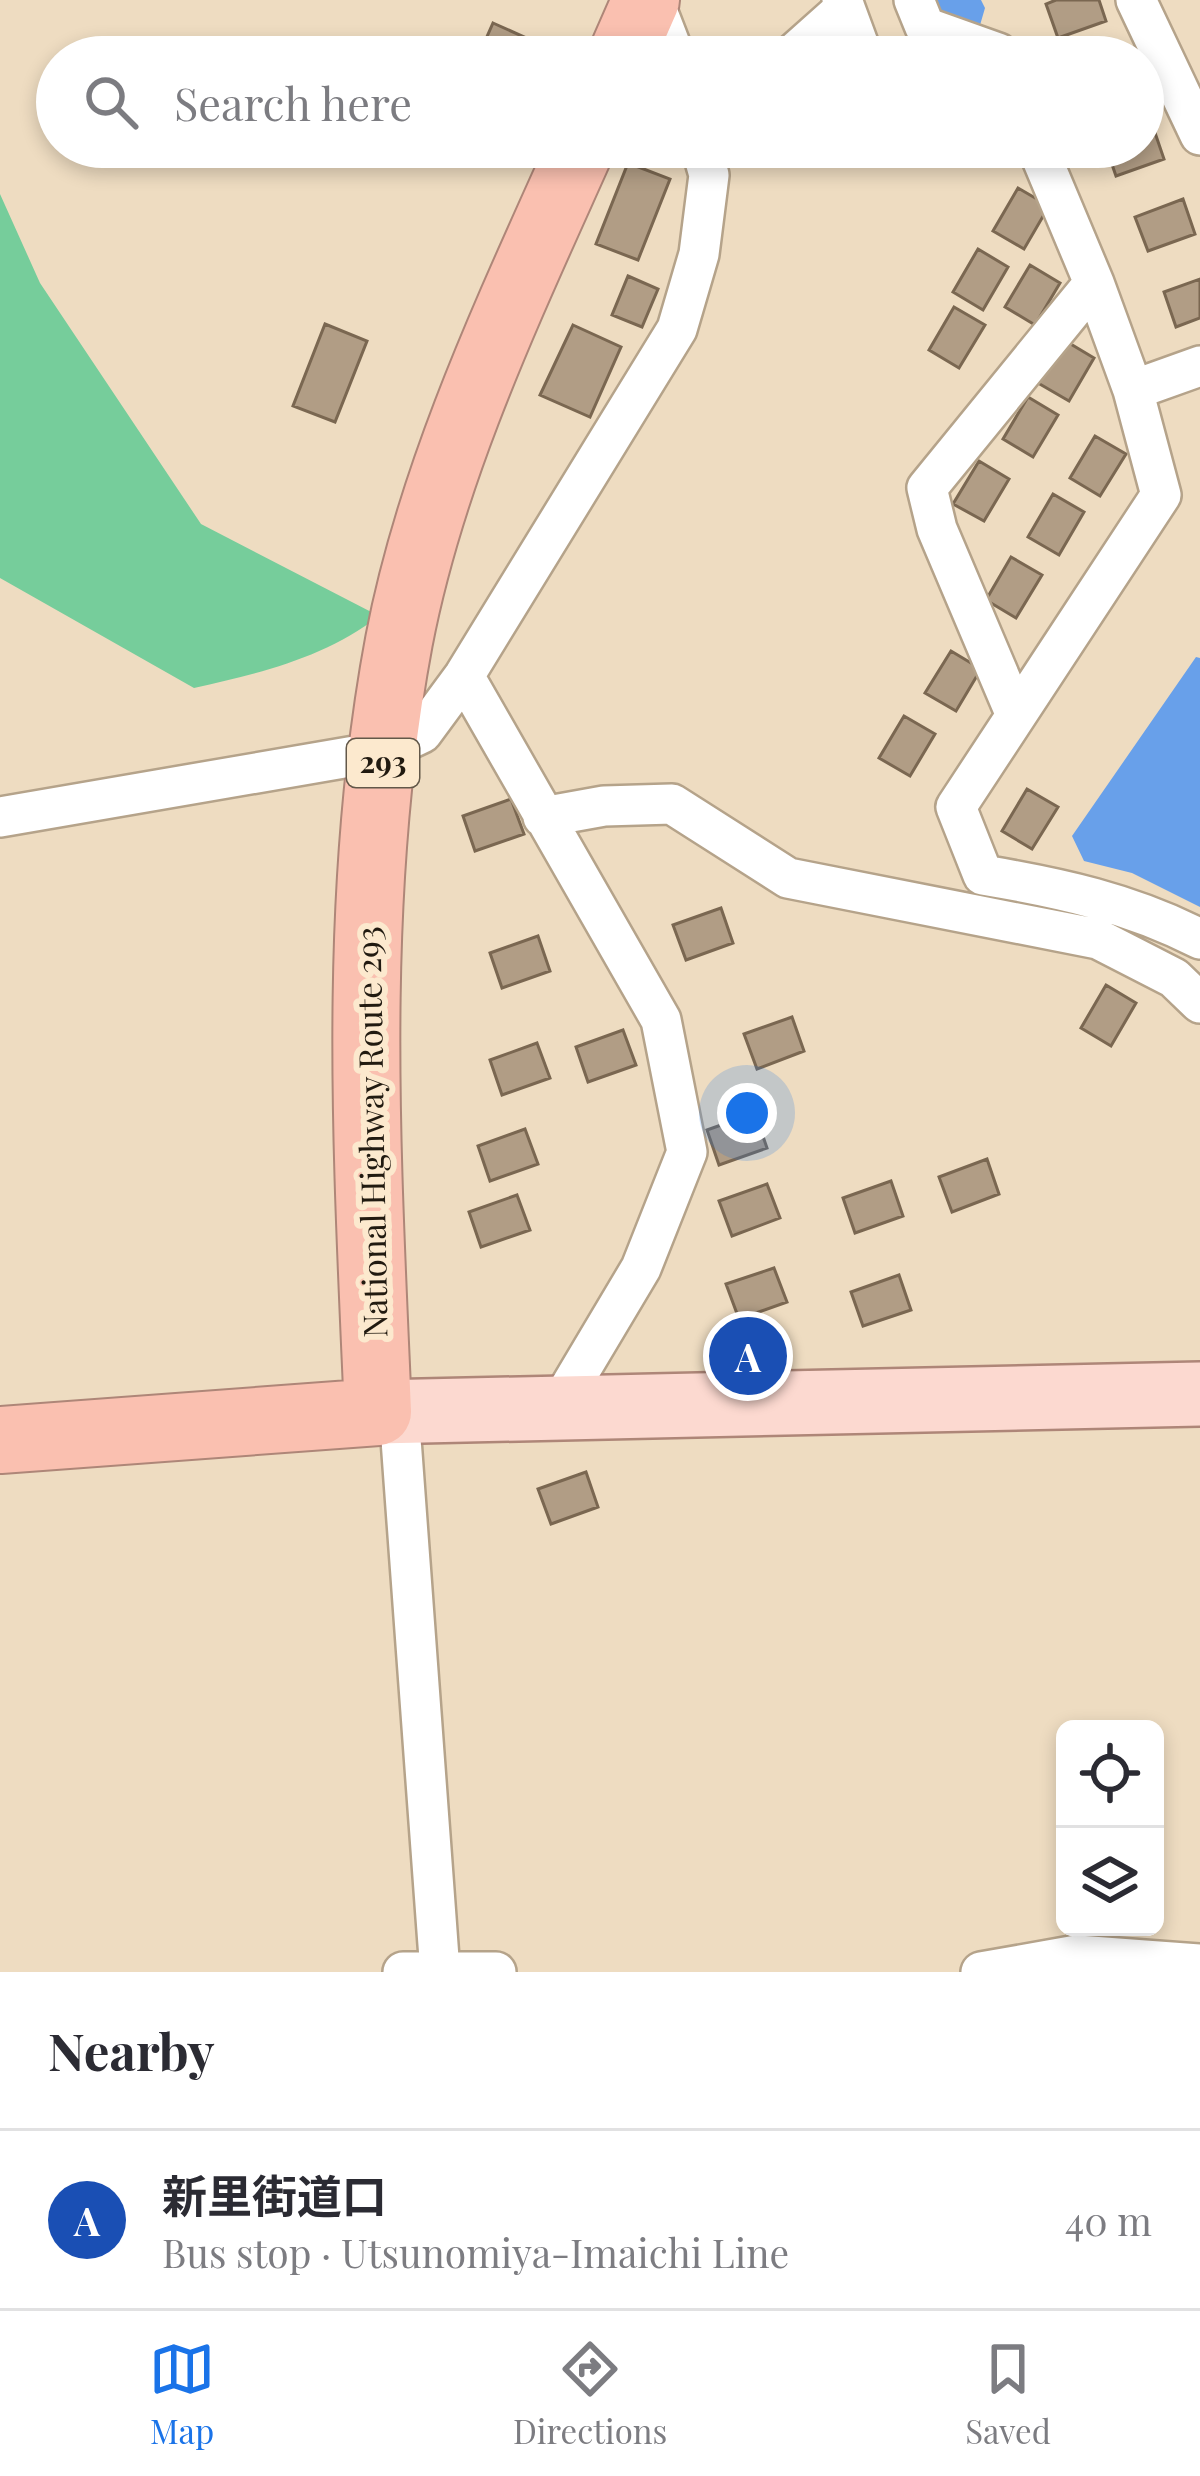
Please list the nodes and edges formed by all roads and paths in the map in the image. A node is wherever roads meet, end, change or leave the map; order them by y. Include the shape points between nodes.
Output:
1 (650, 0) edge
2 (914, 0) edge
3 (1136, 0) edge
4 (843, 4) edge
5 (632, 36) edge
6 (666, 36) edge
7 (811, 36) edge
8 (855, 36) edge
9 (950, 36) edge
10 (1153, 36) edge
11 (1164, 59) edge
12 (1200, 135) edge
13 (572, 168) edge
14 (711, 168) edge
15 (1046, 168) edge
16 (1094, 283) junction
17 (1200, 367) edge
18 (1133, 390) junction
19 (464, 676) junction
20 (1015, 713) junction
21 (384, 751) junction
22 (0, 817) edge
23 (543, 818) junction
24 (1200, 939) edge
25 (1200, 1003) edge
26 (1200, 1394) edge
27 (556, 1409) junction
28 (388, 1412) junction
29 (0, 1440) edge
30 (1200, 1964) edge
31 (428, 1971) edge
32 (496, 1972) edge
33 (981, 1972) edge

1 - 5 highway
1 - 6 street
2 - 9 street via 925,27
3 - 10 street
4 - 7 street
4 - 8 street
11 - 12 street
13 - 21 highway, National Highway Route 293 / 293 via 462,427 399,640
14 - 19 street via 677,329
15 - 16 street
16 - 18 street
16 - 20 street via 927,488
17 - 18 street
18 - 20 street via 1161,495
19 - 21 street via 422,733
19 - 23 street
20 - 24 street via 956,807 983,874 1090,895
21 - 22 street
21 - 28 highway, National Highway Route 293 / 293 via 366,945 366,1123
23 - 25 street via 672,804 788,878 1098,939 1174,978
23 - 27 street via 661,1020 687,1152 641,1268
26 - 27 main road
27 - 28 main road
28 - 29 highway
28 - 31 street
30 - 33 street via 1077,1955
31 - 32 street

